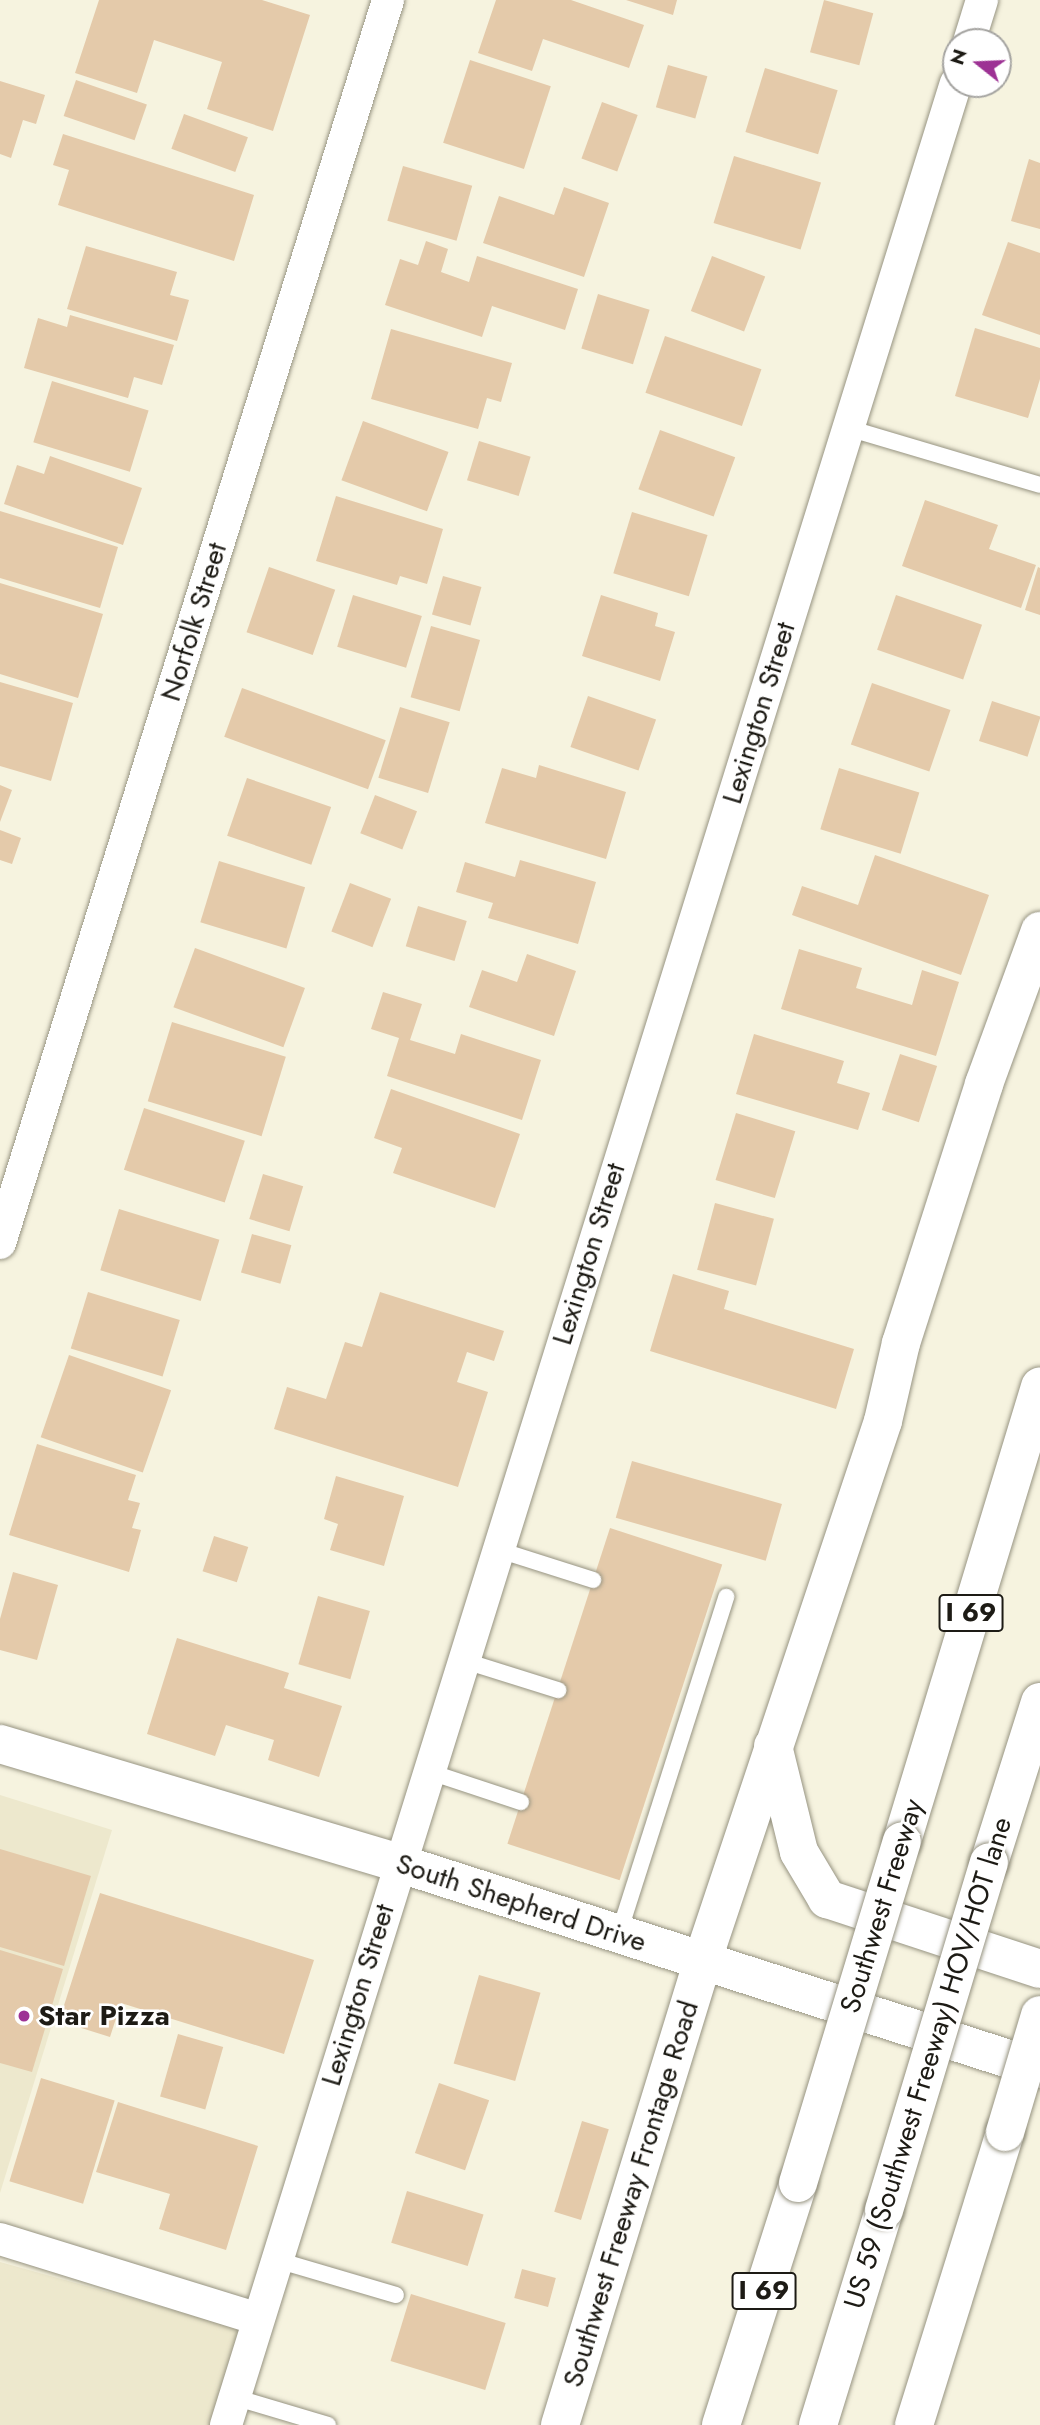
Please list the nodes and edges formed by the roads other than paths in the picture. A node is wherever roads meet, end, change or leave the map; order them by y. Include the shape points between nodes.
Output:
1 (388, 0) edge
2 (982, 0) edge
3 (973, 28) edge
4 (951, 98) edge
5 (848, 428) junction
6 (1040, 485) edge
7 (1040, 930) edge
8 (0, 1243) edge
9 (1040, 1386) edge
10 (496, 1549) junction
11 (593, 1580) dead end
12 (726, 1597) dead end
13 (462, 1660) junction
14 (558, 1690) dead end
15 (1040, 1702) edge
16 (0, 1744) edge
17 (774, 1746) junction
18 (427, 1771) junction
19 (521, 1802) dead end
20 (398, 1863) junction
21 (618, 1936) junction
22 (702, 1962) junction
23 (1040, 1969) edge
24 (1040, 2015) edge
25 (1040, 2069) edge
26 (0, 2239) edge
27 (277, 2260) junction
28 (396, 2294) dead end
29 (258, 2319) junction
30 (931, 2370) junction
31 (230, 2411) edge
32 (721, 2416) edge
33 (328, 2425) edge
34 (559, 2425) edge
35 (818, 2425) edge
36 (914, 2425) edge
37 (935, 2425) edge

1 - 8 street, Norfolk Street
2 - 3 street
4 - 5 street, Lexington Street
5 - 6 lane
5 - 10 street, Lexington Street
7 - 17 main road, Southwest Freeway Frontage Road via 984,1084 901,1343 883,1421
9 - 32 main road, Southwest Freeway / I 69, bridge via 798,2183
10 - 11 lane
10 - 13 street, Lexington Street
12 - 21 lane via 712,1620 643,1835
13 - 14 lane
13 - 18 street, Lexington Street
15 - 35 main road, US 59 (Southwest Freeway) HOV/HOT lane, bridge
16 - 20 main road, South Shepherd Drive
17 - 22 main road, Southwest Freeway Frontage Road
17 - 23 main road via 799,1852 827,1899
18 - 19 lane
18 - 20 street, Lexington Street
20 - 21 main road, South Shepherd Drive
20 - 27 street, Lexington Street
21 - 22 main road, South Shepherd Drive
22 - 25 main road, South Shepherd Drive
22 - 34 main road, Southwest Freeway Frontage Road
24 - 30 main road, bridge
26 - 29 street
27 - 28 lane
27 - 29 street, Lexington Street
29 - 31 street, Lexington Street
30 - 36 main road
30 - 37 main road
31 - 33 lane

